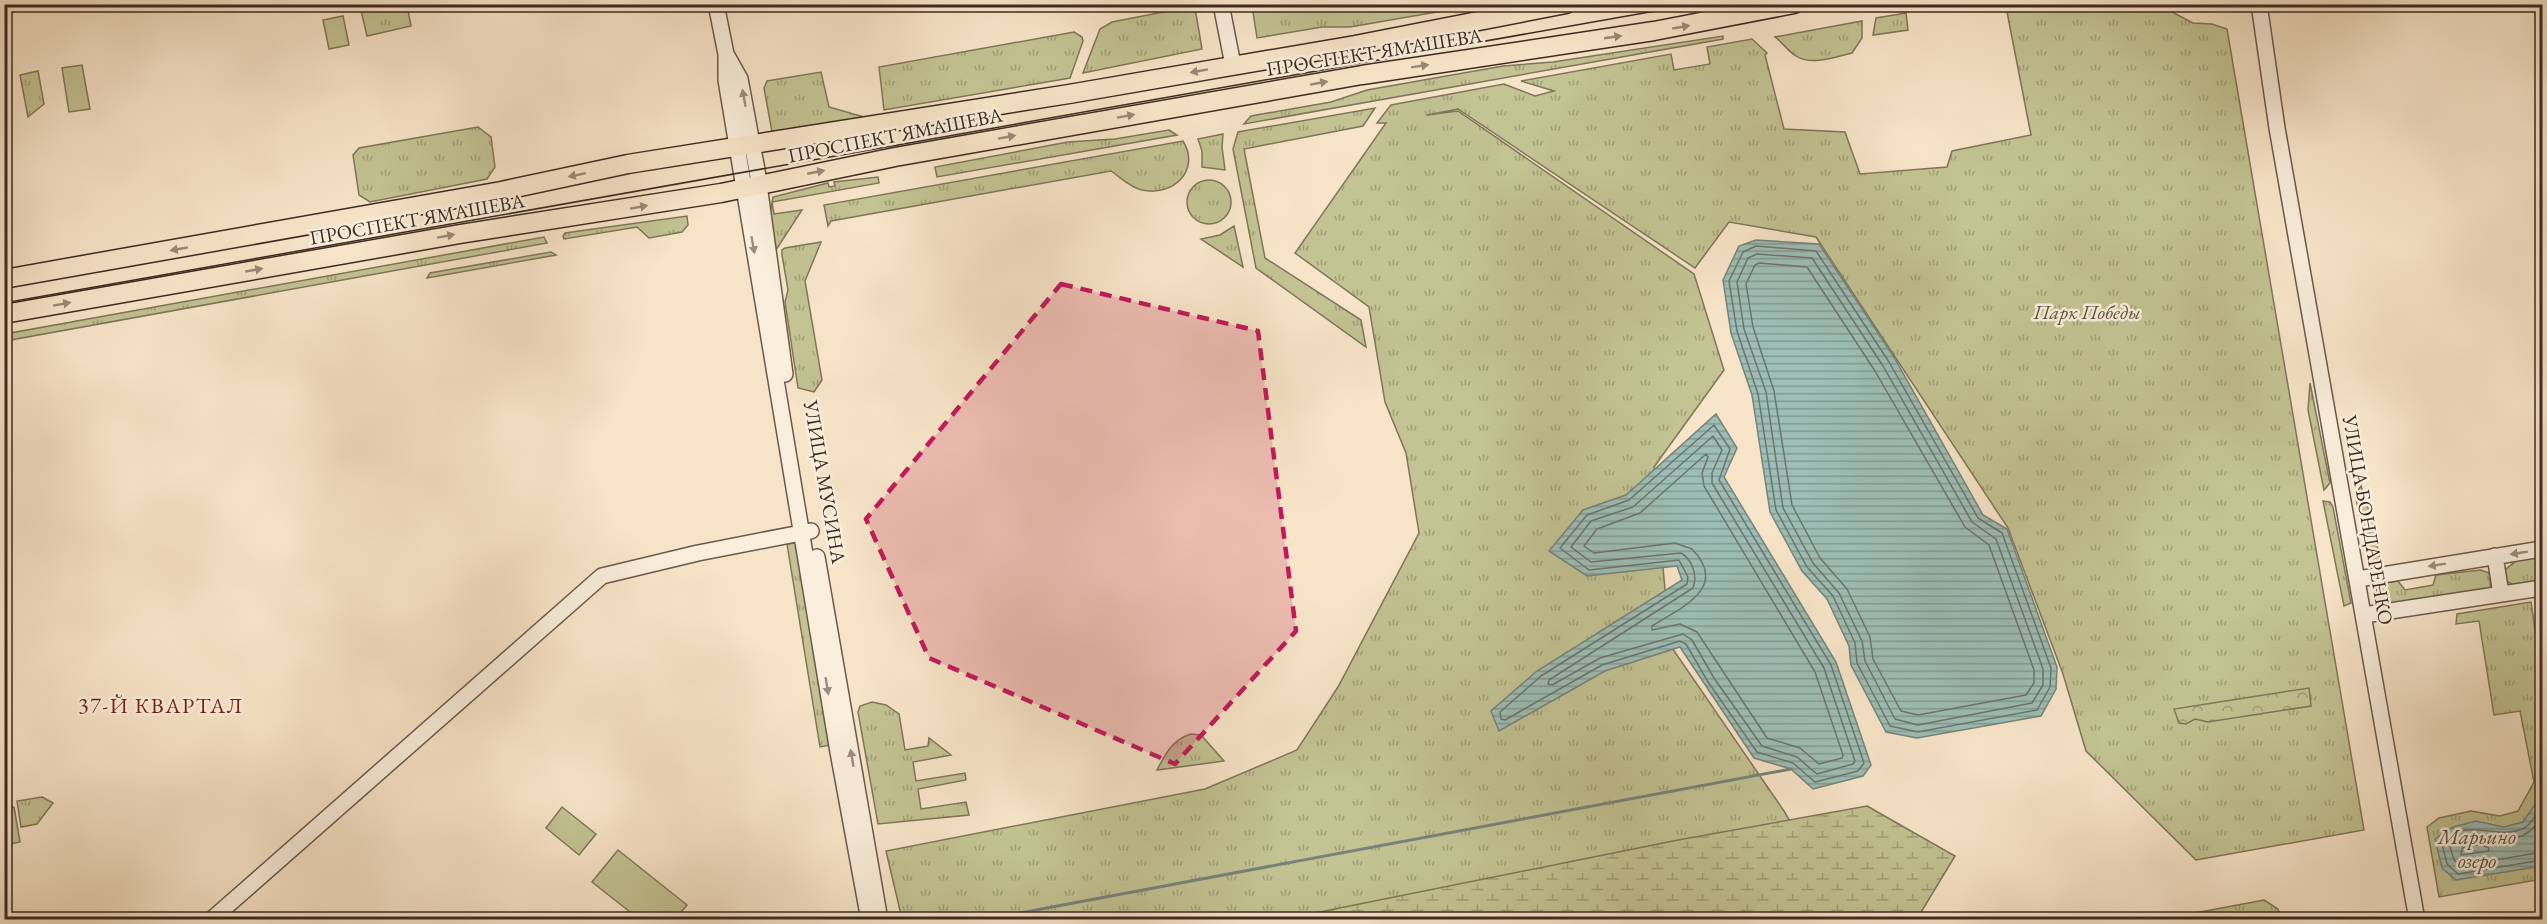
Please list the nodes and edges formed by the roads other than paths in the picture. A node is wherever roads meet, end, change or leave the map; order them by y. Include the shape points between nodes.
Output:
1 (716, 4) edge
2 (1221, 4) edge
3 (1566, 4) edge
4 (1794, 4) edge
5 (2250, 4) edge
6 (2259, 4) edge
7 (1233, 65) junction
8 (2277, 128) junction
9 (745, 146) junction
10 (751, 185) junction
11 (4, 279) edge
12 (4, 314) edge
13 (807, 532) junction
14 (2542, 549) edge
15 (2495, 556) junction
16 (2358, 579) junction
17 (2542, 588) edge
18 (2501, 594) junction
19 (2364, 615) junction
20 (211, 920) edge
21 (869, 920) edge
22 (880, 920) edge
23 (2417, 920) edge

1 - 9 street, УЛИЦА МУСИНА via 726,54 739,75
2 - 7 street
3 - 7 main road, ПРОСПЕКТ ЯМАШЕВА
10 -> 4 main road, ПРОСПЕКТ ЯМАШЕВА via 1362,75 1654,31
5 - 8 street, УЛИЦА БОНДАРЕНКО
6 - 8 street, УЛИЦА БОНДАРЕНКО
7 -> 9 main road, ПРОСПЕКТ ЯМАШЕВА
8 - 16 street, УЛИЦА БОНДАРЕНКО
9 - 10 street, УЛИЦА МУСИНА
9 -> 11 main road, ПРОСПЕКТ ЯМАШЕВА
12 -> 10 main road, ПРОСПЕКТ ЯМАШЕВА
10 - 13 street, УЛИЦА МУСИНА
13 - 20 street via 602,576
13 -> 21 street, УЛИЦА МУСИНА via 838,752
22 -> 13 street, УЛИЦА МУСИНА
14 -> 15 street
15 -> 16 street
15 - 18 street
16 - 19 street, УЛИЦА БОНДАРЕНКО
17 - 18 street
18 - 19 street
19 - 23 street, УЛИЦА БОНДАРЕНКО

